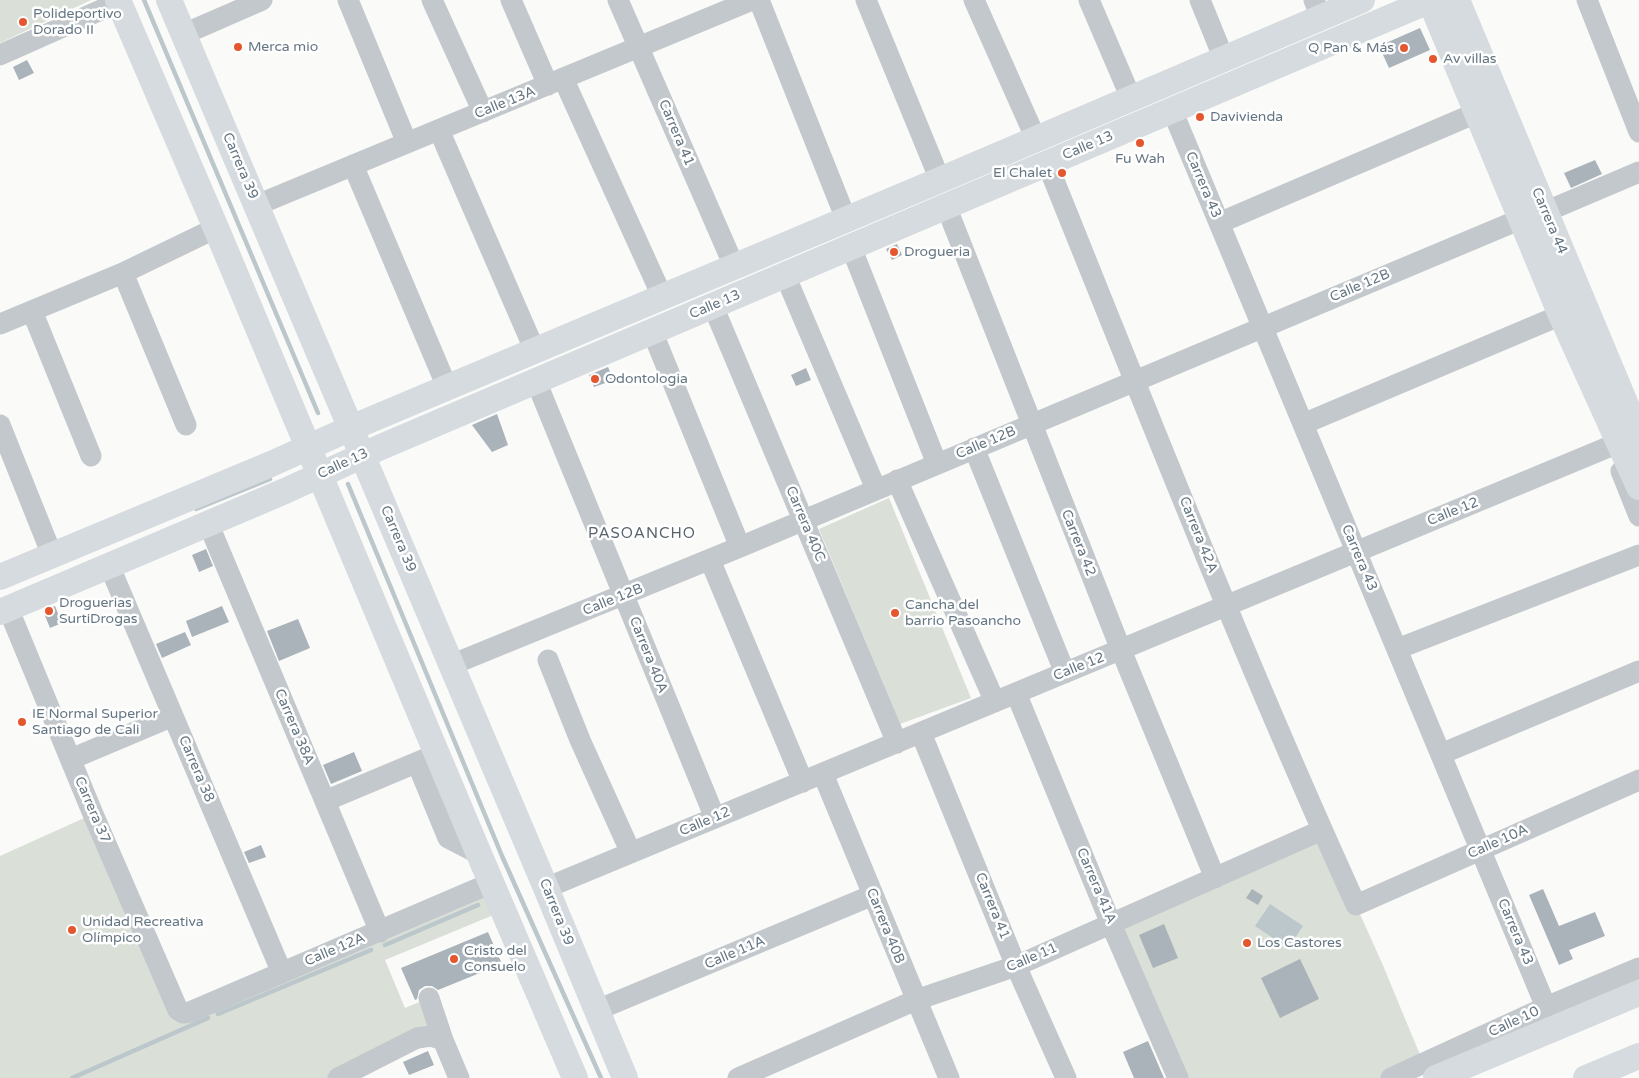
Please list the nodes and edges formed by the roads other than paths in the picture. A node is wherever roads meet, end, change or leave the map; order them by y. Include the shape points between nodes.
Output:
1 (169, 0) edge
2 (262, 0) edge
3 (348, 0) edge
4 (432, 0) edge
5 (511, 0) edge
6 (618, 0) edge
7 (752, 0) edge
8 (759, 0) edge
9 (866, 0) edge
10 (974, 0) edge
11 (1090, 0) edge
12 (1200, 0) edge
13 (1362, 0) edge
14 (1430, 0) edge
15 (1457, 0) edge
16 (1587, 0) edge
17 (118, 1) edge
18 (1318, 9) edge
19 (184, 34) junction
20 (639, 47) junction
21 (0, 55) edge
22 (1224, 58) junction
23 (555, 82) junction
24 (1131, 98) junction
25 (1172, 110) junction
26 (482, 112) junction
27 (1476, 113) junction
28 (439, 130) junction
29 (1639, 132) edge
30 (1036, 139) junction
31 (407, 143) junction
32 (1047, 163) junction
33 (354, 165) junction
34 (1639, 172) edge
35 (940, 180) junction
36 (257, 205) junction
37 (946, 206) junction
38 (1533, 216) junction
39 (846, 219) junction
40 (1219, 223) junction
41 (216, 228) junction
42 (851, 247) junction
43 (734, 266) junction
44 (123, 273) junction
45 (785, 275) junction
46 (662, 296) junction
47 (713, 306) junction
48 (32, 311) junction
49 (1561, 314) junction
50 (0, 324) edge
51 (1262, 327) junction
52 (652, 332) junction
53 (535, 351) junction
54 (1135, 380) junction
55 (536, 381) junction
56 (447, 387) junction
57 (292, 408) junction
58 (1634, 422) edge
59 (1031, 424) junction
60 (1303, 424) junction
61 (0, 425) edge
62 (186, 425) dead end
63 (331, 437) junction
64 (1639, 442) edge
65 (1612, 446) junction
66 (974, 448) junction
67 (91, 456) dead end
68 (358, 457) junction
69 (271, 464) junction
70 (937, 464) junction
71 (325, 473) junction
72 (897, 480) junction
73 (1639, 487) edge
74 (876, 489) junction
75 (285, 491) junction
76 (336, 515) junction
77 (1639, 516) edge
78 (803, 520) junction
79 (208, 523) junction
80 (740, 547) junction
81 (1356, 552) junction
82 (52, 555) junction
83 (1639, 555) edge
84 (710, 560) junction
85 (109, 565) junction
86 (0, 577) edge
87 (624, 596) junction
88 (1227, 606) junction
89 (4, 610) edge
90 (1397, 649) junction
91 (1121, 650) junction
92 (548, 660) dead end
93 (452, 666) junction
94 (1639, 671) edge
95 (1065, 673) junction
96 (1016, 694) junction
97 (995, 702) junction
98 (173, 716) junction
99 (921, 733) junction
100 (897, 743) junction
101 (1441, 754) junction
102 (71, 759) junction
103 (427, 759) junction
104 (823, 774) junction
105 (1639, 780) edge
106 (802, 782) junction
107 (325, 801) junction
108 (715, 818) junction
109 (1322, 830) junction
110 (1481, 850) junction
111 (631, 853) junction
112 (1215, 878) junction
113 (491, 883) junction
114 (546, 888) junction
115 (873, 895) junction
116 (1356, 905) joint
117 (1111, 924) junction
118 (380, 932) junction
119 (1016, 966) junction
120 (1639, 968) edge
121 (282, 973) junction
122 (1639, 993) edge
123 (429, 998) dead end
124 (916, 1000) junction
125 (1639, 1004) edge
126 (1546, 1007) junction
127 (178, 1010) joint
128 (597, 1010) junction
129 (443, 1040) junction
130 (1639, 1056) edge
131 (338, 1078) edge
132 (459, 1078) edge
133 (575, 1078) edge
134 (625, 1078) edge
135 (738, 1078) edge
136 (949, 1078) edge
137 (1066, 1078) edge
138 (1178, 1078) edge
139 (1391, 1078) edge
140 (1436, 1078) edge
141 (1468, 1078) edge
142 (1586, 1078) edge
143 (1609, 1078) edge

1 - 19 main road, Carrera 39
2 - 19 street
3 - 31 street
4 - 26 street
5 - 23 street
6 - 20 street, Carrera 41
7 - 20 street, Calle 13A
8 - 39 street
9 - 35 street
10 - 30 street
11 - 24 street
12 - 22 street
13 - 18 main road, Calle 13
14 - 25 main road, Calle 13
14 - 27 main road, Carrera 44
15 - 38 main road, Carrera 44
16 - 29 street
17 - 21 street
17 - 41 main road, Carrera 39
18 - 22 main road, Calle 13
19 - 36 main road, Carrera 39
20 - 23 street, Calle 13A
20 - 43 street, Carrera 41
22 - 24 main road, Calle 13
23 - 26 street, Calle 13A
23 - 46 street
24 - 30 main road, Calle 13
25 - 32 main road, Calle 13
25 - 40 street, Carrera 43
26 - 28 street, Calle 13A
27 - 38 main road, Carrera 44
27 - 40 street
28 - 31 street, Calle 13A
28 - 53 street
30 - 35 main road, Calle 13
31 - 33 street, Calle 13A
32 - 37 main road, Calle 13
32 - 54 street, Carrera 42A
33 - 36 street, Calle 13A
33 - 56 street
34 - 38 street, Calle 12B
35 - 39 main road, Calle 13
36 - 63 main road, Carrera 39
37 - 42 main road, Calle 13
37 - 59 street, Carrera 42
38 - 49 main road, Carrera 44
38 - 51 street, Calle 12B
38 - 58 main road, Carrera 44
39 - 43 main road, Calle 13
40 - 51 street, Carrera 43
41 - 44 street
41 - 57 main road, Carrera 39
42 - 45 main road, Calle 13
42 - 70 street
43 - 46 main road, Calle 13
44 - 48 street
44 - 62 street
45 - 47 main road, Calle 13
45 - 74 street
46 - 53 main road, Calle 13
47 - 52 main road, Calle 13
47 - 78 street, Carrera 40C
48 - 50 street
48 - 67 street
49 - 60 street
49 - 65 street, Carrera 44
49 - 73 main road, Carrera 44
51 - 54 street, Calle 12B
51 - 60 street, Carrera 43
52 - 55 main road, Calle 13
52 - 80 street
53 - 56 main road, Calle 13
54 - 59 street, Calle 12B
54 - 88 street, Carrera 42A
55 - 68 main road, Calle 13
55 - 87 street, Carrera 40A
56 - 63 main road, Calle 13
57 - 63 main road, Carrera 39
57 - 69 main road via 288,440
58 - 64 main road, Carrera 44
59 - 66 street, Calle 12B
59 - 91 street, Carrera 42
60 - 81 street, Carrera 43
61 - 82 street
63 - 68 main road, Carrera 39
63 - 69 main road, Calle 13
63 - 71 main road, Carrera 39
65 - 77 street, Carrera 44
65 - 81 street, Calle 12
66 - 70 street, Calle 12B
66 - 95 street
68 - 71 main road, Calle 13
68 - 93 main road, Carrera 39
69 - 82 main road, Calle 13
70 - 72 street, Calle 12B
71 - 75 main road, Calle 13
71 - 76 main road, Carrera 39
72 - 74 street, Calle 12B
72 - 97 street
74 - 78 street, Calle 12B
75 - 76 main road via 312,496
75 - 79 main road, Calle 13
76 - 103 main road, Carrera 39
78 - 80 street, Calle 12B
78 - 100 street, Carrera 40C
79 - 85 main road, Calle 13
79 - 107 street, Carrera 38A
80 - 84 street, Calle 12B
81 - 88 street, Calle 12
81 - 90 street, Carrera 43
82 - 86 main road, Calle 13
83 - 90 street
84 - 87 street, Calle 12B
84 - 106 street
85 - 89 main road, Calle 13
85 - 98 street, Carrera 38
87 - 93 street, Calle 12B
87 - 108 street, Carrera 40A
88 - 91 street, Calle 12
88 - 109 street, Carrera 42A
89 - 102 street, Carrera 37
90 - 101 street, Carrera 43
91 - 95 street, Calle 12
91 - 112 street, Carrera 42
92 - 111 street
93 - 114 main road, Carrera 39
94 - 101 street
95 - 96 street, Calle 12
96 - 97 street, Calle 12
96 - 117 street, Carrera 41A
97 - 99 street, Calle 12
98 - 102 street
98 - 121 street, Carrera 38
99 - 100 street, Calle 12
99 - 119 street, Carrera 41
100 - 104 street, Calle 12
101 - 110 street, Carrera 43
102 - 127 street, Carrera 37
103 - 107 street
103 - 113 main road, Carrera 39 via 479,854
104 - 106 street, Calle 12
104 - 115 street, Carrera 40B
105 - 110 street, Calle 10A
106 - 108 street, Calle 12
107 - 118 street, Carrera 38A
108 - 111 street, Calle 12
109 - 112 street, Calle 11
109 - 116 street, Carrera 42A
110 - 116 street, Calle 10A
110 - 126 street, Carrera 43
111 - 114 street, Calle 12
112 - 117 street, Calle 11
113 - 118 street, Calle 12A
113 - 133 main road, Carrera 39
114 - 128 main road, Carrera 39
115 - 124 street, Carrera 40B
115 - 128 street, Calle 11A
117 - 119 street, Calle 11
117 - 138 street, Carrera 41A
118 - 121 street, Calle 12A
119 - 124 street, Calle 11
119 - 137 street, Carrera 41
120 - 126 street, Calle 10
121 - 127 street, Calle 12A via 190,1012
122 - 140 main road
123 - 129 street
124 - 135 street, Calle 11
124 - 136 street, Carrera 40B
125 - 141 main road
126 - 139 street, Calle 10
128 - 134 main road, Carrera 39
129 - 131 street via 430,1036 417,1038
129 - 132 street
130 - 142 main road
130 - 143 street

